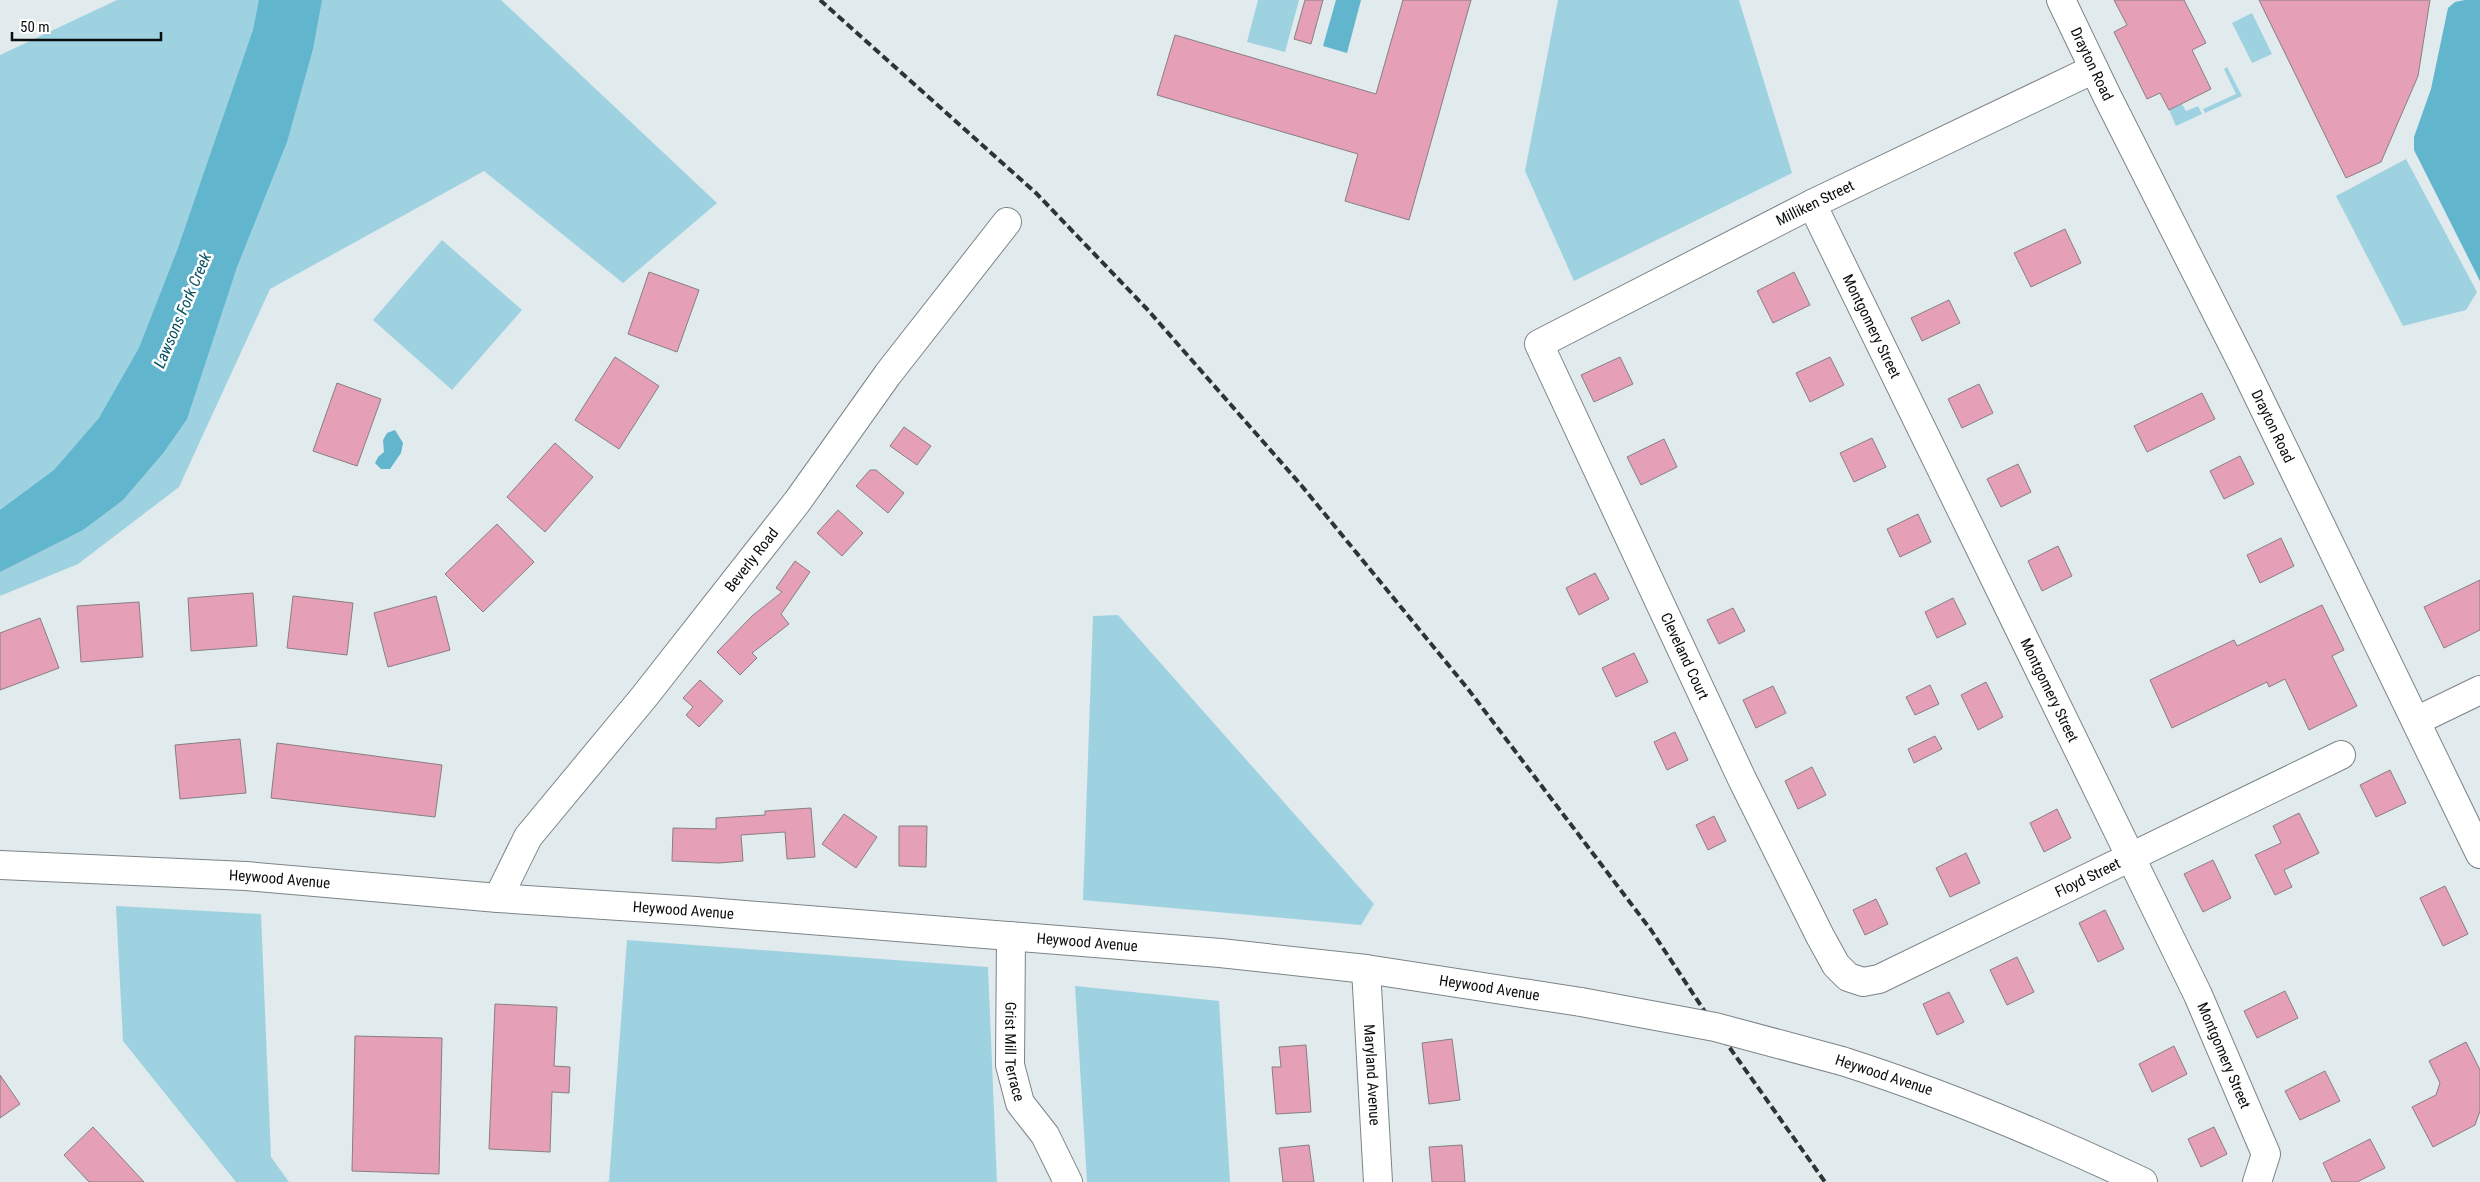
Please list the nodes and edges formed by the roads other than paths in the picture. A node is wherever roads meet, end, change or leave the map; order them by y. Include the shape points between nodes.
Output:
1 (2061, 0) edge
2 (2094, 69) junction
3 (1812, 204) junction
4 (1007, 222) dead end
5 (1539, 344) joint
6 (2480, 690) edge
7 (2416, 721) junction
8 (2340, 755) dead end
9 (2480, 854) edge
10 (2131, 857) junction
11 (0, 865) edge
12 (498, 898) junction
13 (1011, 936) junction
14 (1836, 965) joint
15 (1366, 969) junction
16 (1068, 1182) edge
17 (1378, 1182) edge
18 (2143, 1182) edge
19 (2257, 1182) edge

1 - 2 street, Drayton Road
2 - 3 street, Milliken Street
2 - 7 street, Drayton Road via 2245,369
3 - 5 street, Milliken Street
3 - 10 street, Montgomery Street
4 - 12 street, Beverly Road via 888,374 797,502 650,690 528,837
5 - 14 street, Cleveland Court via 1742,779
6 - 7 street
7 - 9 street, Drayton Road
8 - 10 street, Floyd Street
10 - 14 street, Floyd Street via 1879,979 1855,980
10 - 19 street, Montgomery Street via 2198,995 2266,1154
11 - 12 street, Heywood Avenue via 246,876
12 - 13 street, Heywood Avenue
13 - 15 street, Heywood Avenue
13 - 16 street, Grist Mill Terrace via 1010,1065 1020,1103 1045,1135
15 - 17 street, Maryland Avenue
15 - 18 street, Heywood Avenue, bridge via 1715,1026 1842,1061 1967,1104

